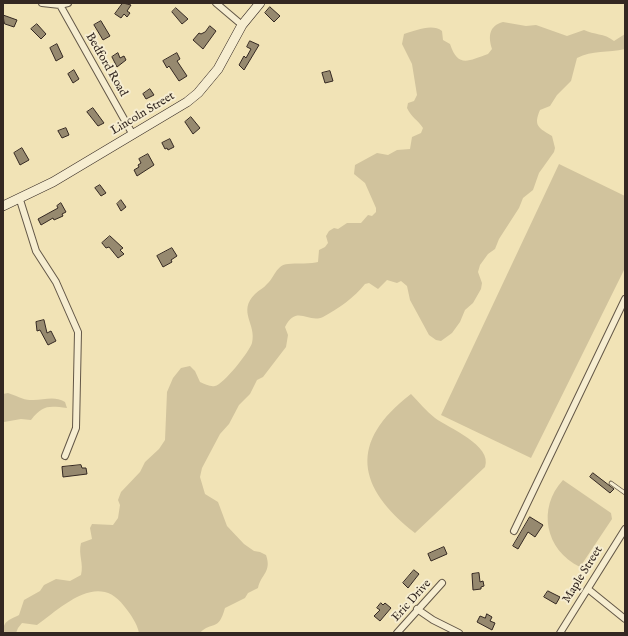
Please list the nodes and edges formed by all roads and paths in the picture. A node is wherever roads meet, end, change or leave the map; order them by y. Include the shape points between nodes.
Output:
1 (42, 3) edge
2 (68, 3) edge
3 (216, 3) edge
4 (260, 3) edge
5 (60, 5) junction
6 (242, 25) junction
7 (133, 135) junction
8 (20, 200) junction
9 (3, 206) edge
10 (625, 299) edge
11 (65, 456) dead end
12 (611, 483) dead end
13 (625, 493) edge
14 (625, 529) edge
15 (514, 531) dead end
16 (442, 583) dead end
17 (588, 589) junction
18 (417, 609) junction
19 (625, 619) edge
20 (397, 633) edge
21 (459, 633) edge
22 (560, 633) edge

1 - 5 street
2 - 5 street
3 - 6 street
4 - 6 main road, Lincoln Street
5 - 7 street, Bedford Road
6 - 7 main road, Lincoln Street via 218,69 198,93 173,112
7 - 8 main road, Lincoln Street
8 - 9 main road, Lincoln Street
8 - 11 street via 36,252 56,282 78,332 76,428
10 - 15 street
12 - 13 lane
14 - 17 street, Maple Street
16 - 18 street, Eric Drive
17 - 19 street
17 - 22 street, Maple Street
18 - 20 street, Eric Drive
18 - 21 street

